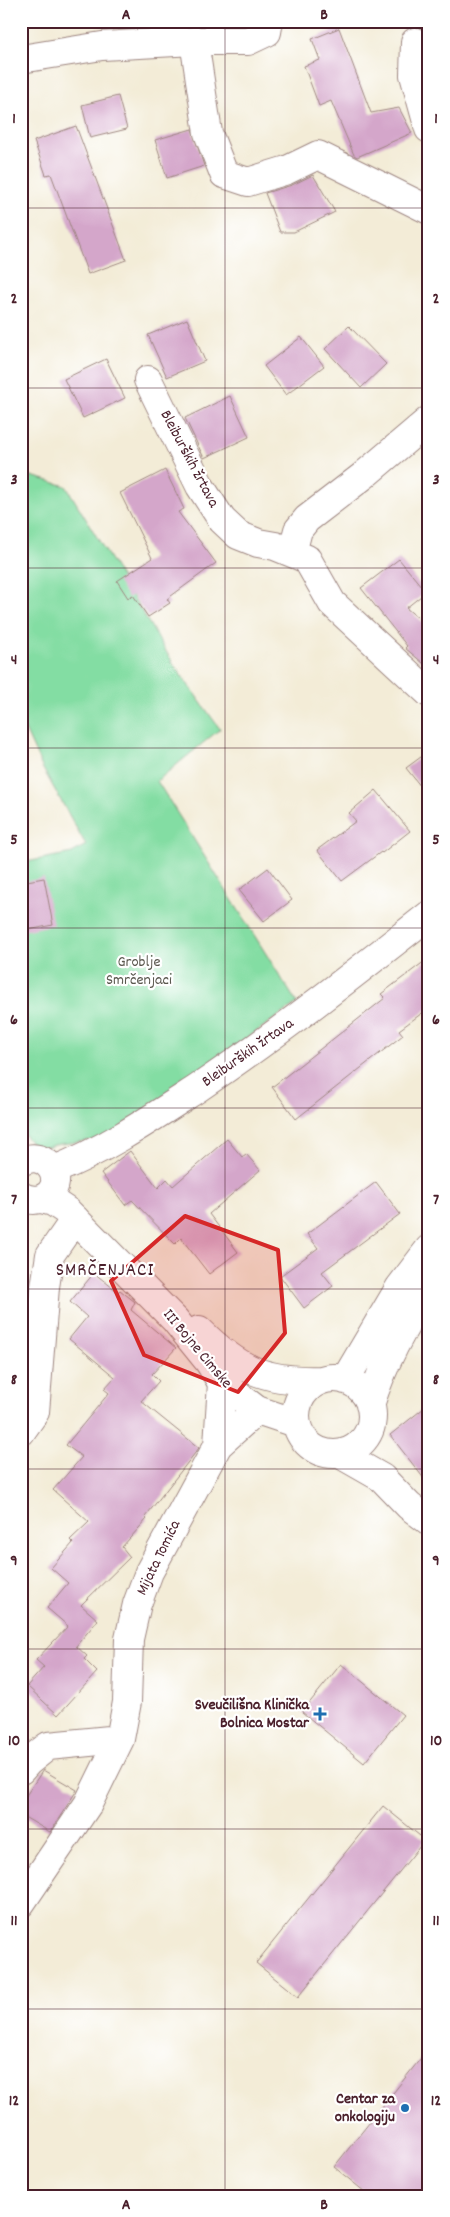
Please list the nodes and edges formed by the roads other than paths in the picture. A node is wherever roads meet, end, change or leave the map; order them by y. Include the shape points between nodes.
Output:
1 (269, 21) edge
2 (194, 41) junction
3 (414, 42) dead end
4 (21, 59) edge
5 (429, 129) edge
6 (429, 210) edge
7 (148, 380) dead end
8 (429, 420) edge
9 (292, 553) junction
10 (429, 693) edge
11 (429, 916) edge
12 (22, 1160) edge
13 (43, 1187) edge
14 (75, 1219) junction
15 (429, 1249) edge
16 (429, 1289) edge
17 (333, 1380) junction
18 (222, 1383) junction
19 (370, 1405) junction
20 (258, 1410) junction
21 (296, 1423) junction
22 (21, 1432) edge
23 (365, 1437) junction
24 (218, 1445) junction
25 (340, 1454) junction
26 (382, 1478) junction
27 (429, 1521) edge
28 (120, 1739) junction
29 (21, 1770) edge
30 (21, 1903) edge

1 - 2 street via 266,32 248,42
2 - 4 street via 102,46
2 - 6 street via 208,133 224,174 248,182 287,170 318,155
3 - 5 street via 414,75
7 - 9 street, Bleiburških žrtava via 191,469 222,520 238,535
8 - 9 street via 308,518 298,530
9 - 10 street, Bleiburških žrtava via 306,559 332,604
11 - 13 street, Bleiburških žrtava via 302,1016 236,1063
12 - 13 street via 44,1160
13 - 14 street, III Bojne Cimske via 54,1202
13 - 17 street, III Bojne Cimske via 84,1219 217,1346 256,1373 293,1381
14 - 18 street, III Bojne Cimske via 175,1320
14 - 22 street via 50,1255 35,1412
15 - 17 street
16 - 19 street via 379,1377
17 - 19 street via 360,1390
17 - 21 street via 312,1385 298,1402
18 - 20 street, III Bojne Cimske
18 - 24 street, Mijata Tomića
19 - 23 street via 372,1417
20 - 21 street, III Bojne Cimske
20 - 24 street, Mijata Tomića
21 - 25 street via 304,1440 315,1449 327,1454
23 - 25 street via 352,1450
23 - 26 street
24 - 28 street, Mijata Tomića via 136,1604 129,1639 127,1702
25 - 26 street
26 - 27 street via 408,1506
28 - 29 street via 48,1746
28 - 30 street, Mijata Tomića via 88,1804

